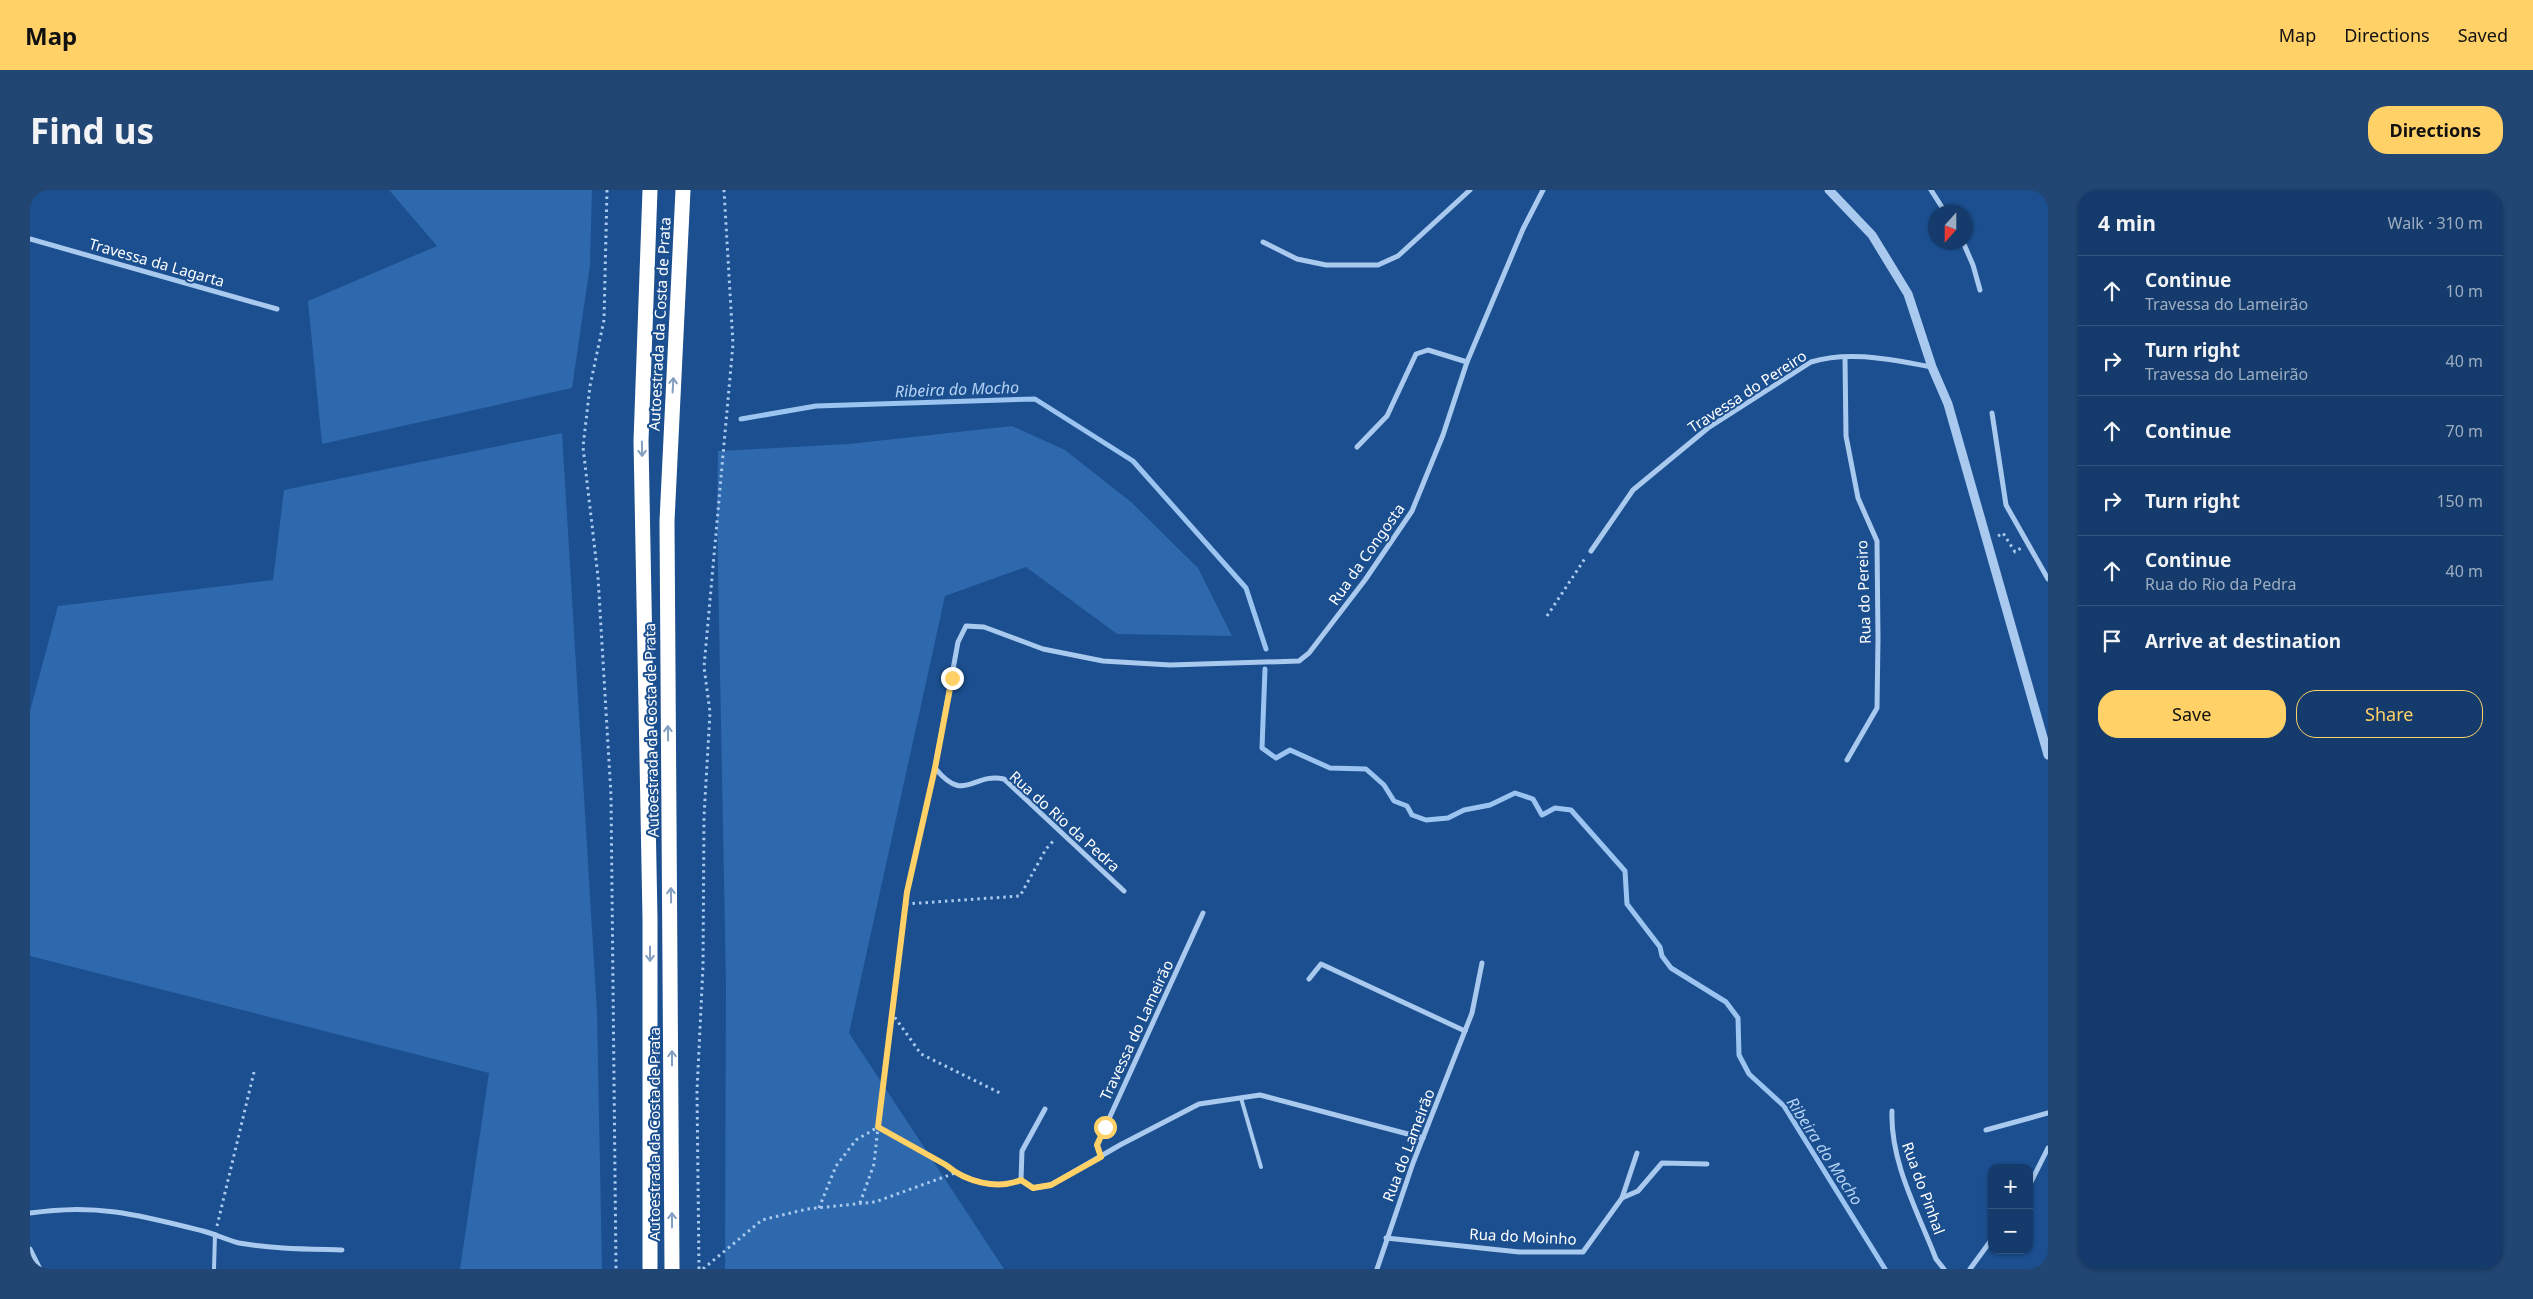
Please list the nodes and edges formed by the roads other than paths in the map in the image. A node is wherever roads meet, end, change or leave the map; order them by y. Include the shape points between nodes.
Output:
1 (650, 190) edge
2 (683, 190) edge
3 (1470, 190) edge
4 (1543, 190) edge
5 (1828, 190) edge
6 (1931, 190) edge
7 (1941, 205) edge
8 (30, 239) edge
9 (1263, 242) dead end
10 (1966, 250) edge
11 (1980, 290) dead end
12 (277, 309) dead end
13 (1846, 358) junction
14 (1467, 362) junction
15 (1932, 367) junction
16 (1992, 413) dead end
17 (1357, 447) dead end
18 (1591, 551) road end
19 (2048, 579) edge
20 (2048, 756) edge
21 (1847, 760) dead end
22 (935, 768) joint
23 (1124, 891) dead end
24 (1203, 914) dead end
25 (1482, 963) dead end
26 (1309, 980) dead end
27 (1465, 1031) junction
28 (1242, 1098) junction
29 (1045, 1109) dead end
30 (1892, 1111) dead end
31 (2048, 1113) edge
32 (1986, 1130) dead end
33 (1423, 1138) junction
34 (2048, 1148) edge
35 (1637, 1153) dead end
36 (1101, 1157) junction
37 (1707, 1164) dead end
38 (1261, 1167) dead end
39 (2033, 1178) edge
40 (1622, 1198) junction
41 (30, 1213) edge
42 (215, 1234) junction
43 (1386, 1238) junction
44 (1988, 1244) edge
45 (30, 1249) edge
46 (342, 1250) dead end
47 (40, 1269) edge
48 (214, 1269) edge
49 (650, 1269) edge
50 (672, 1269) edge
51 (1377, 1269) edge
52 (1944, 1269) edge
53 (1970, 1269) edge

1 -> 49 highway, Autoestrada da Costa de Prata via 641,442 650,919
50 -> 2 highway, Autoestrada da Costa de Prata via 667,521
3 - 9 street via 1398,256 1378,265 1326,265 1297,259
4 - 14 street, Rua da Congosta via 1523,229
5 - 15 street via 1872,235 1908,294
6 - 7 street
8 - 12 street, Travessa da Lagarta
10 - 11 street
13 - 15 street via 1868,356
13 - 18 street, Travessa do Pereiro via 1829,356 1811,362 1708,428 1633,490
13 - 21 street, Rua do Pereiro via 1846,436 1858,498 1877,541 1878,639 1877,708
14 - 17 street via 1428,350 1416,354 1387,416
14 - 22 street, Rua da Congosta via 1443,435 1412,511 1364,580 1299,662 1170,665 1103,661 1043,649 984,627 966,626 958,642
15 - 20 street via 1948,404
16 - 19 street via 2006,505
22 - 23 street, Rua do Rio da Pedra via 946,782 960,787 994,777 1004,779
24 - 36 street, Travessa do Lameirão via 1097,1145
25 - 27 street, Rua do Lameirão
26 - 27 street via 1321,964
27 - 33 street, Rua do Lameirão
28 - 33 street via 1260,1095
28 - 36 street via 1199,1104
28 - 38 lane
29 - 36 street via 1022,1151 1021,1180 1033,1188 1051,1185
30 - 52 street, Rua do Pinhal via 1891,1132 1897,1160 1936,1258
31 - 32 street
33 - 43 street, Rua do Lameirão
34 - 39 street
35 - 40 street
37 - 40 street, Rua do Moinho via 1662,1163 1638,1191
40 - 43 street, Rua do Moinho via 1583,1252 1519,1252
41 - 42 street via 63,1208 106,1209
42 - 46 street via 238,1242
42 - 48 lane
43 - 51 street, Rua do Lameirão
44 - 53 street
45 - 47 street

